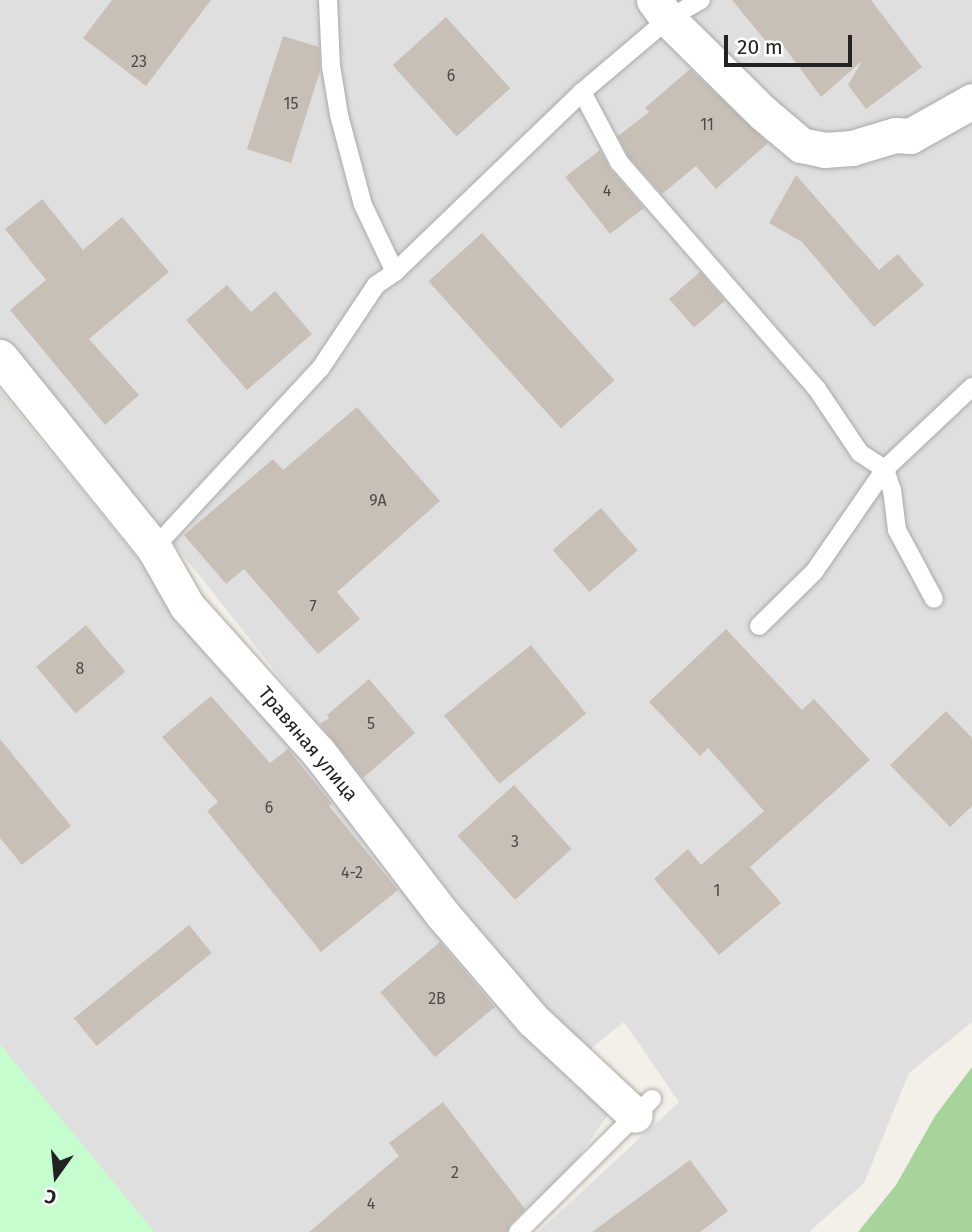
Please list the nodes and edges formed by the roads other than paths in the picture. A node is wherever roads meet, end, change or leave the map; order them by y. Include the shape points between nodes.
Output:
1 (328, 0) edge
2 (701, 0) edge
3 (661, 10) edge
4 (582, 92) junction
5 (972, 101) edge
6 (395, 272) junction
7 (0, 357) edge
8 (972, 387) edge
9 (885, 470) junction
10 (154, 548) junction
11 (934, 599) dead end
12 (759, 626) dead end
13 (644, 1107) joint
14 (518, 1232) edge

1 - 6 lane via 339,114 363,205
2 - 3 lane
3 - 4 lane
3 - 5 street via 801,145 824,150 852,148 895,135 910,136
4 - 6 lane
4 - 9 lane via 619,162 817,389 860,453
6 - 10 lane via 376,285 320,369
7 - 10 street, Травяная улица
8 - 9 lane
9 - 11 lane via 897,530
9 - 12 lane via 814,572
10 - 13 street, Травяная улица via 187,606 319,753 443,915 533,1020
13 - 14 lane

